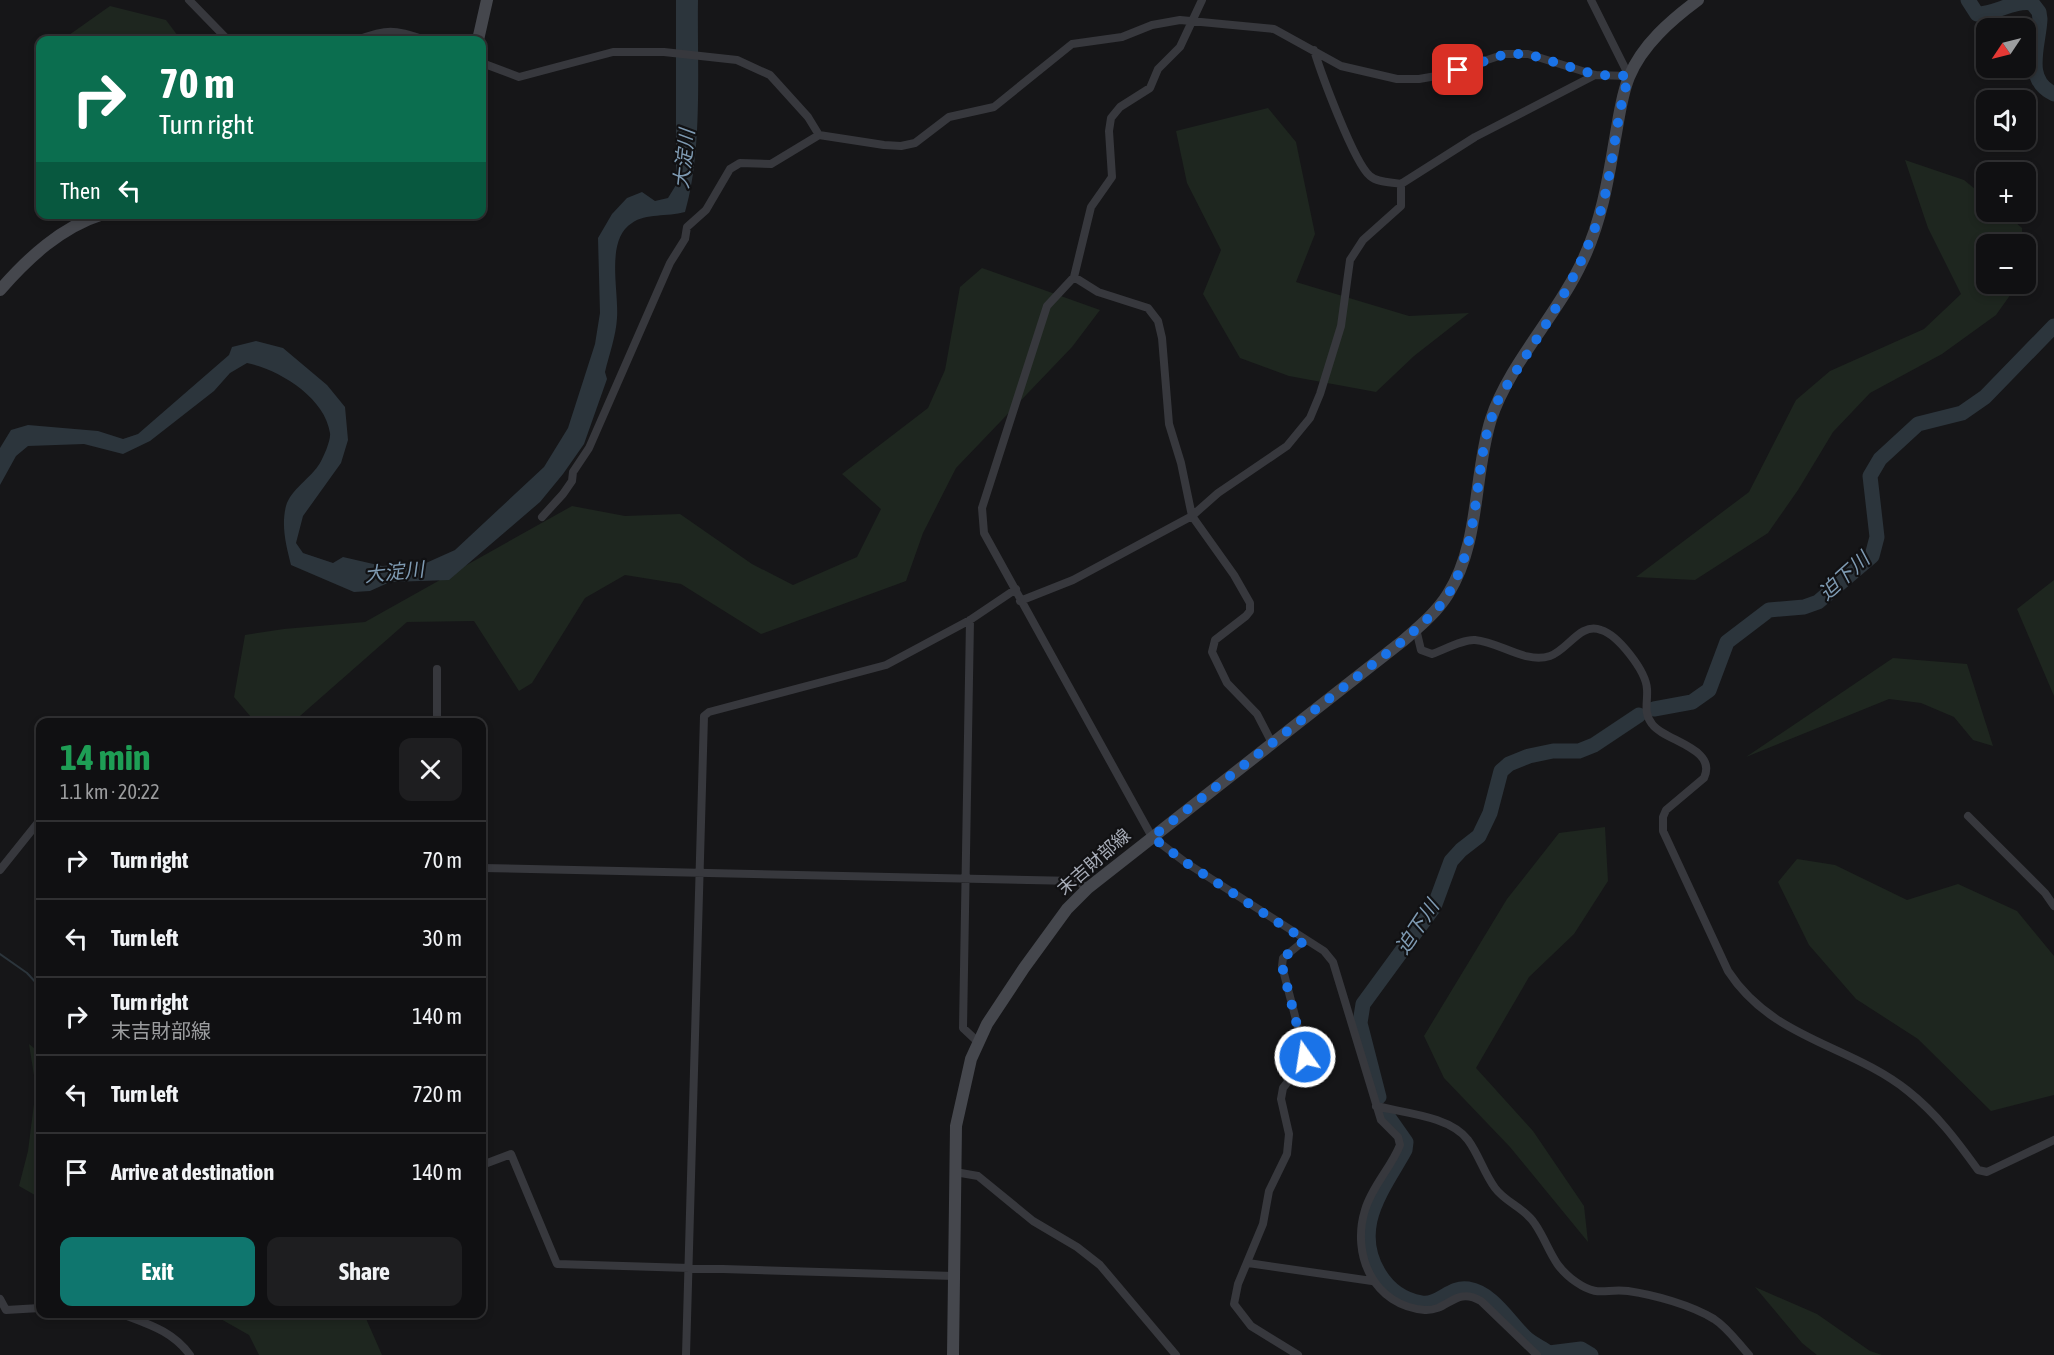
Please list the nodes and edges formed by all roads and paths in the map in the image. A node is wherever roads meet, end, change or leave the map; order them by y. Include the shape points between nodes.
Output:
1 (189, 0) edge
2 (487, 0) edge
3 (1202, 0) edge
4 (1591, 0) edge
5 (1698, 0) edge
6 (1190, 22) junction
7 (224, 36) edge
8 (367, 36) edge
9 (414, 36) edge
10 (479, 36) edge
11 (1314, 50) junction
12 (486, 65) edge
13 (1596, 75) junction
14 (1629, 76) junction
15 (819, 135) junction
16 (1401, 184) junction
17 (92, 219) edge
18 (1074, 276) junction
19 (0, 290) edge
20 (1192, 516) junction
21 (542, 517) dead end
22 (1016, 589) junction
23 (1020, 601) junction
24 (970, 620) junction
25 (1416, 629) junction
26 (437, 669) dead end
27 (437, 718) edge
28 (1272, 743) junction
29 (1968, 816) dead end
30 (36, 825) edge
31 (1152, 837) junction
32 (486, 868) edge
33 (0, 870) edge
34 (699, 874) junction
35 (966, 879) junction
36 (1088, 888) junction
37 (2054, 906) edge
38 (1305, 940) junction
39 (978, 1042) junction
40 (1376, 1106) junction
41 (2054, 1140) edge
42 (486, 1163) edge
43 (955, 1172) junction
44 (1248, 1263) junction
45 (689, 1269) junction
46 (954, 1276) junction
47 (1372, 1281) junction
48 (0, 1299) edge
49 (36, 1308) edge
50 (132, 1318) edge
51 (190, 1355) edge
52 (686, 1355) edge
53 (953, 1355) edge
54 (1176, 1355) edge
55 (1298, 1355) edge
56 (1537, 1355) edge
57 (1749, 1355) edge

1 - 7 street
2 - 10 main road
3 - 6 street
4 - 14 street
5 - 14 main road, 末吉財部線 via 1660,32
6 - 11 street via 1274,29
6 - 15 street via 1161,23 1122,37 1072,44 994,107 949,117 915,143 884,145
6 - 18 street via 1180,47 1158,69 1150,88 1120,107 1111,118 1112,177 1091,207
8 - 9 street via 394,29
11 - 13 street via 1341,66 1397,79 1442,75 1506,54 1528,54
11 - 16 street via 1357,158 1370,176
12 - 15 street via 519,77 613,52 664,52 737,60 770,75
13 - 14 street
13 - 16 street via 1475,137
14 - 25 main road, 末吉財部線 via 1606,189 1589,245 1572,280 1499,398 1484,444 1464,560 1448,595
15 - 21 street via 771,164 740,163 730,169 706,210 687,227 589,448 573,472 572,481
16 - 20 street via 1401,206 1363,240 1350,260 1341,326 1310,418 1287,446 1218,493
17 - 19 main road via 39,250
18 - 20 street via 1098,292 1148,308 1158,321 1169,424 1182,463
18 - 22 street via 1047,306 982,508 984,533
20 - 23 street via 1073,580
20 - 28 street via 1250,603 1246,616 1215,640 1215,661 1227,683 1257,714
22 - 23 street
22 - 24 street
23 - 31 street
24 - 34 street via 886,665 709,711 704,716
24 - 35 street
25 - 28 main road, 末吉財部線
25 - 41 street via 1421,650 1432,654 1472,639 1544,657 1558,652 1582,632 1592,628 1605,631 1637,662 1646,684 1645,704 1650,722 1696,751 1705,765 1706,776 1701,782 1666,810 1663,831 1722,961 1741,992 1779,1022 1908,1091 1948,1128 1978,1170 1987,1172
26 - 27 street
28 - 31 main road, 末吉財部線
29 - 37 street
30 - 33 street
31 - 36 main road, 末吉財部線
31 - 38 street
32 - 34 street
34 - 35 street
34 - 45 street
35 - 36 street via 1076,880
35 - 39 street via 963,1028
36 - 39 main road, 末吉財部線 via 1045,939
38 - 40 street via 1324,951 1333,962
38 - 44 street via 1283,958 1282,966 1306,1058 1283,1088 1281,1099 1289,1134 1287,1154 1269,1191 1263,1224
39 - 43 main road, 末吉財部線 via 956,1126
40 - 47 street via 1381,1120 1398,1137 1400,1145 1372,1193 1361,1228 1364,1262
40 - 57 street via 1446,1124 1466,1137 1494,1187 1530,1217 1560,1269 1576,1282 1591,1291 1625,1291 1698,1311 1722,1325
42 - 45 street via 511,1154 557,1264
43 - 46 main road, 末吉財部線
43 - 54 street via 978,1176 1033,1221 1100,1265
44 - 47 street
44 - 55 street via 1234,1304 1251,1326
45 - 46 street
45 - 52 street
46 - 53 main road, 末吉財部線
47 - 56 street via 1388,1295 1424,1310 1439,1309 1455,1298 1471,1295
48 - 49 street via 6,1310
50 - 51 street via 164,1331

